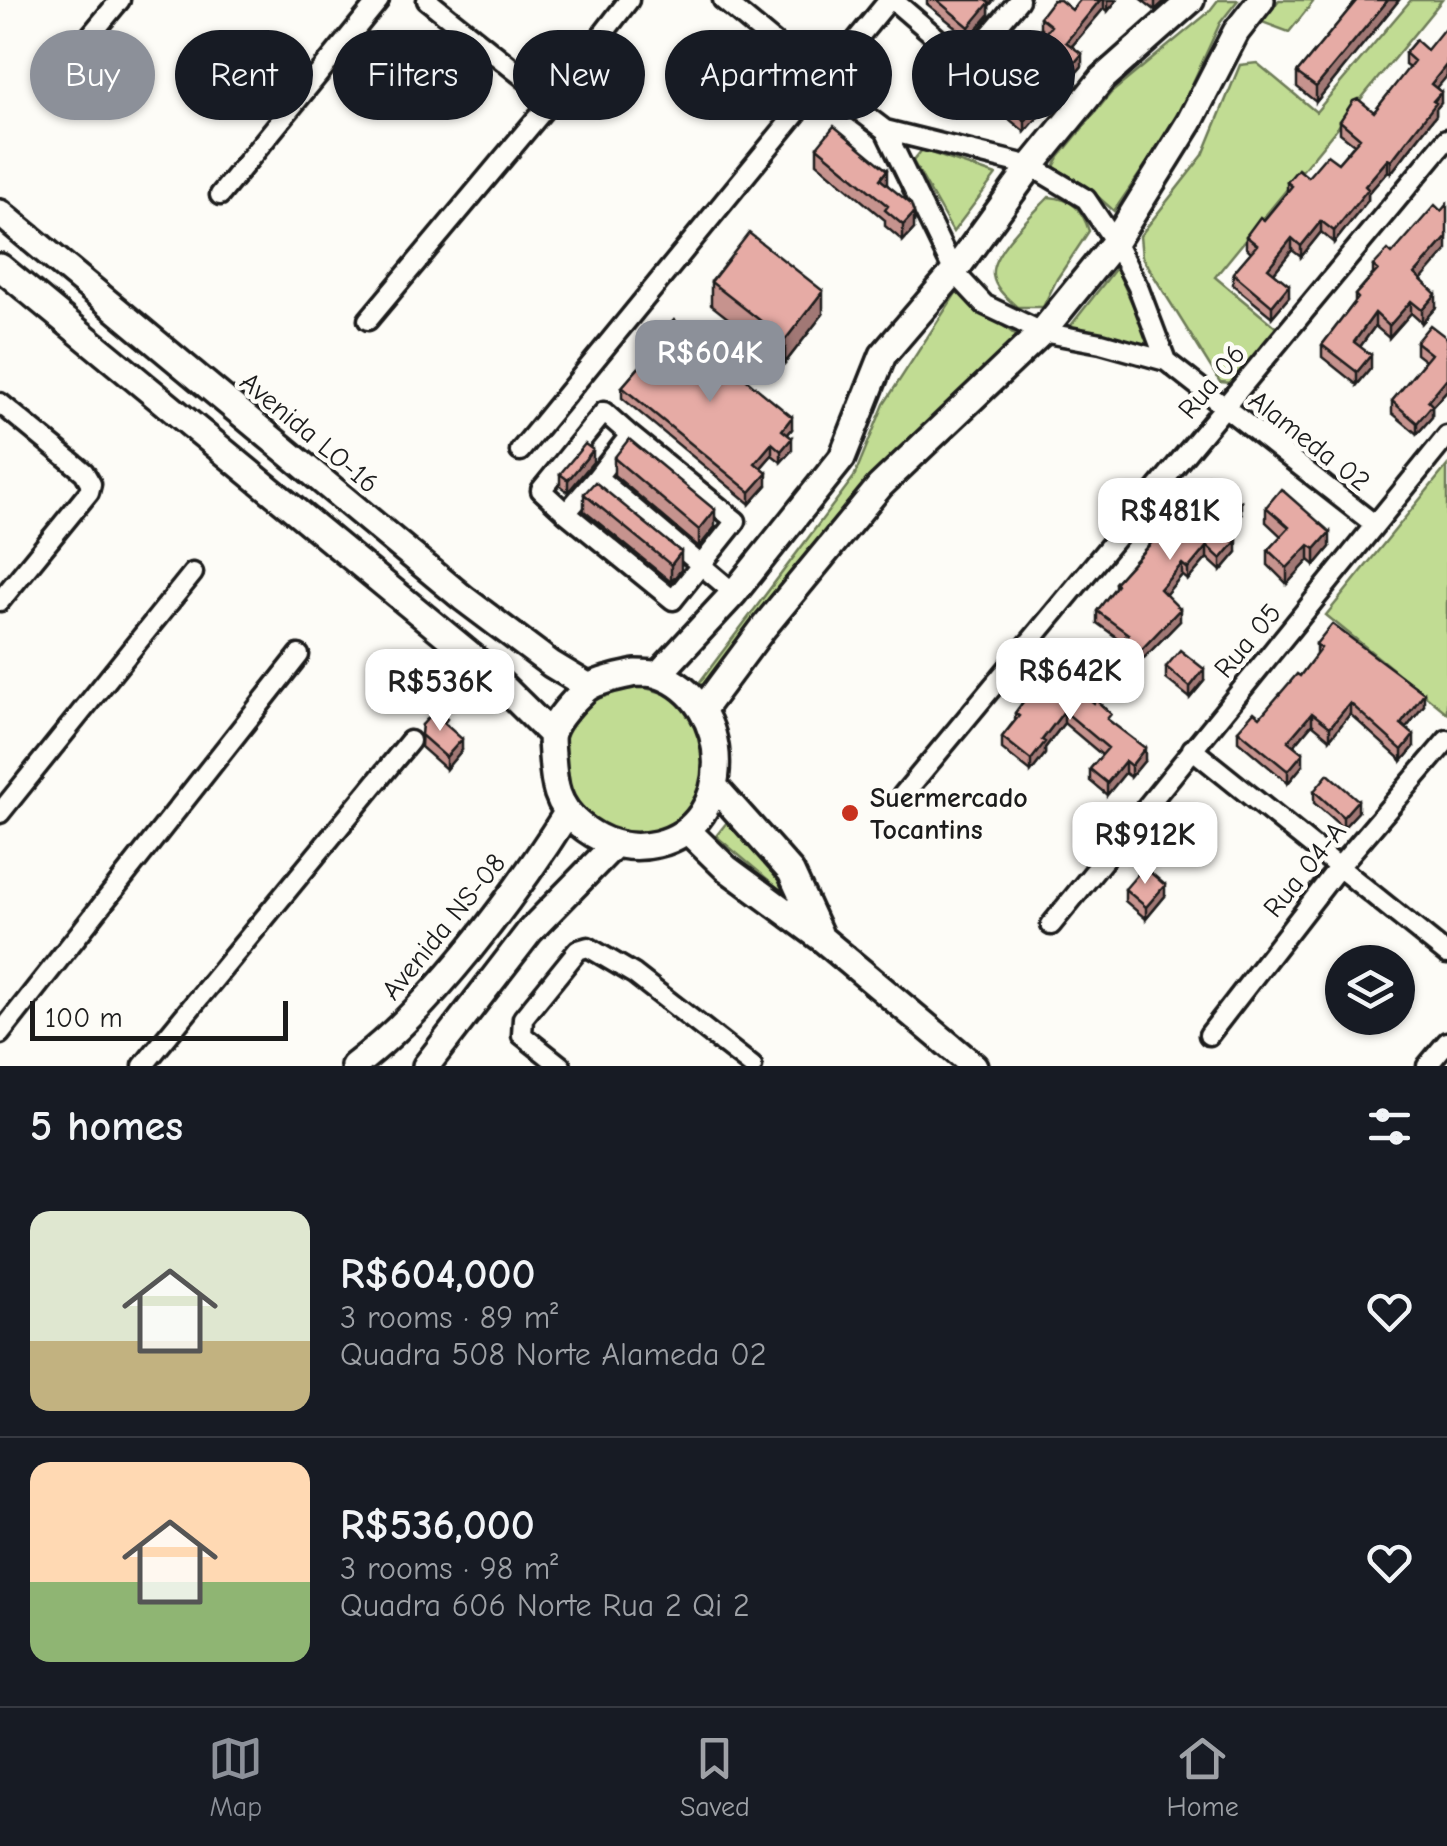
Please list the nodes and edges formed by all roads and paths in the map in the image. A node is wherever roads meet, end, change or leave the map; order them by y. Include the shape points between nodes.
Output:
1 (120, 0) edge
2 (379, 0) edge
3 (427, 0) edge
4 (629, 0) edge
5 (723, 0) edge
6 (891, 0) edge
7 (1019, 0) edge
8 (1192, 0) edge
9 (1261, 0) edge
10 (95, 30) edge
11 (606, 30) edge
12 (759, 30) edge
13 (867, 30) edge
14 (513, 69) edge
15 (535, 120) edge
16 (793, 120) edge
17 (872, 120) edge
18 (885, 130) junction
19 (1447, 139) edge
20 (1030, 166) junction
21 (220, 194) dead end
22 (0, 213) edge
23 (1116, 242) junction
24 (0, 267) edge
25 (954, 272) junction
26 (368, 320) dead end
27 (1042, 332) junction
28 (1166, 361) junction
29 (0, 404) edge
30 (1224, 407) junction
31 (630, 435) junction
32 (1447, 436) edge
33 (520, 451) dead end
34 (597, 478) junction
35 (566, 513) junction
36 (1374, 524) junction
37 (701, 566) junction
38 (193, 573) dead end
39 (734, 593) junction
40 (0, 601) edge
41 (299, 655) dead end
42 (658, 675) junction
43 (588, 687) junction
44 (703, 709) junction
45 (551, 734) junction
46 (1447, 740) edge
47 (410, 741) dead end
48 (1192, 749) junction
49 (716, 787) junction
50 (902, 796) dead end
51 (567, 813) junction
52 (0, 814) edge
53 (688, 831) junction
54 (614, 845) junction
55 (1338, 868) junction
56 (1051, 925) dead end
57 (821, 938) junction
58 (1447, 954) edge
59 (0, 1034) edge
60 (1209, 1035) dead end
61 (1447, 1042) edge
62 (143, 1066) edge
63 (354, 1066) edge
64 (426, 1066) edge
65 (561, 1066) edge
66 (752, 1066) edge
67 (974, 1066) edge
68 (1427, 1066) edge

1 - 10 street
2 - 21 street
3 - 14 street
4 - 11 street
5 - 12 street
6 - 7 street via 966,63
6 - 13 street
8 - 20 street via 1102,79
9 - 23 street
15 - 26 street
16 - 33 street
17 - 18 street
18 - 20 street
18 - 25 street
19 - 30 street, Rua 06
20 - 23 street via 1086,199
20 - 25 street
22 - 43 street, Avenida LO-16 via 463,598
23 - 27 street
23 - 28 street
24 - 45 street via 474,658
25 - 27 street via 985,304
25 - 39 street via 884,355 842,458
27 - 28 street
27 - 44 street via 880,486
28 - 30 street, Alameda 02
29 - 40 street via 91,484
30 - 36 street, Alameda 02
30 - 50 street, Rua 06
31 - 34 street
31 - 35 street via 604,412 542,490
31 - 37 street via 736,521
32 - 36 street, Rua 05
34 - 35 street
34 - 37 street
35 - 37 street via 673,600
36 - 48 street, Rua 05
37 - 39 street
38 - 52 street
39 - 42 street
41 - 59 street
42 - 43 street via 636,673
42 - 44 street
43 - 45 street
44 - 49 street via 715,740
45 - 51 street via 555,792
46 - 55 street, Rua 04-A
47 - 62 street
48 - 55 street
48 - 56 street, Rua 05
49 - 53 street
49 - 57 street via 791,872
51 - 54 street
51 - 63 street, Avenida NS-08 via 473,943 386,1042
53 - 54 street via 642,847
53 - 57 street via 726,868
54 - 64 street via 530,931
55 - 58 street
55 - 60 street, Rua 04-A
57 - 67 street
61 - 68 street
65 - 66 street via 522,1035 523,1018 578,950 588,947 634,974

